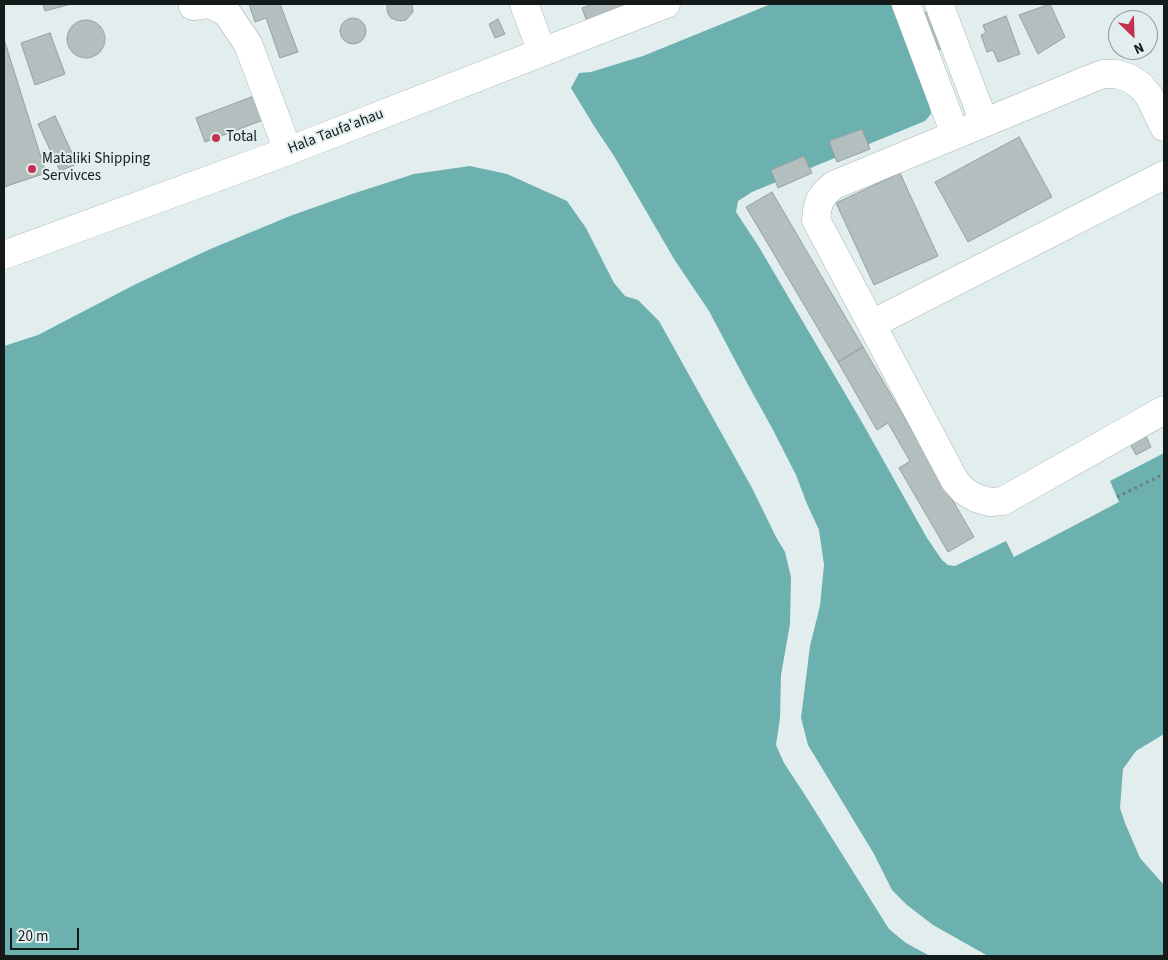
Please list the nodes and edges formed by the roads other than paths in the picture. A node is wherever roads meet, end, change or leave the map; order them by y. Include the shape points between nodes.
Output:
1 (524, 4) edge
2 (666, 4) edge
3 (906, 4) edge
4 (939, 4) edge
5 (193, 6) dead end
6 (542, 52) junction
7 (984, 122) junction
8 (1164, 127) edge
9 (955, 134) junction
10 (288, 151) junction
11 (1164, 175) edge
12 (4, 255) edge
13 (872, 324) junction
14 (1164, 410) edge

1 - 6 street
2 - 6 street, Hala Taufa'ahau
3 - 9 street
4 - 7 street
5 - 10 street via 210,4 227,13 248,44
6 - 10 street, Hala Taufa'ahau
7 - 8 street via 1103,74 1116,74 1141,86
7 - 9 street
9 - 13 street via 834,186 820,200 816,220
10 - 12 street, Hala Taufa'ahau
11 - 13 street
13 - 14 street via 955,481 976,498 1003,501

